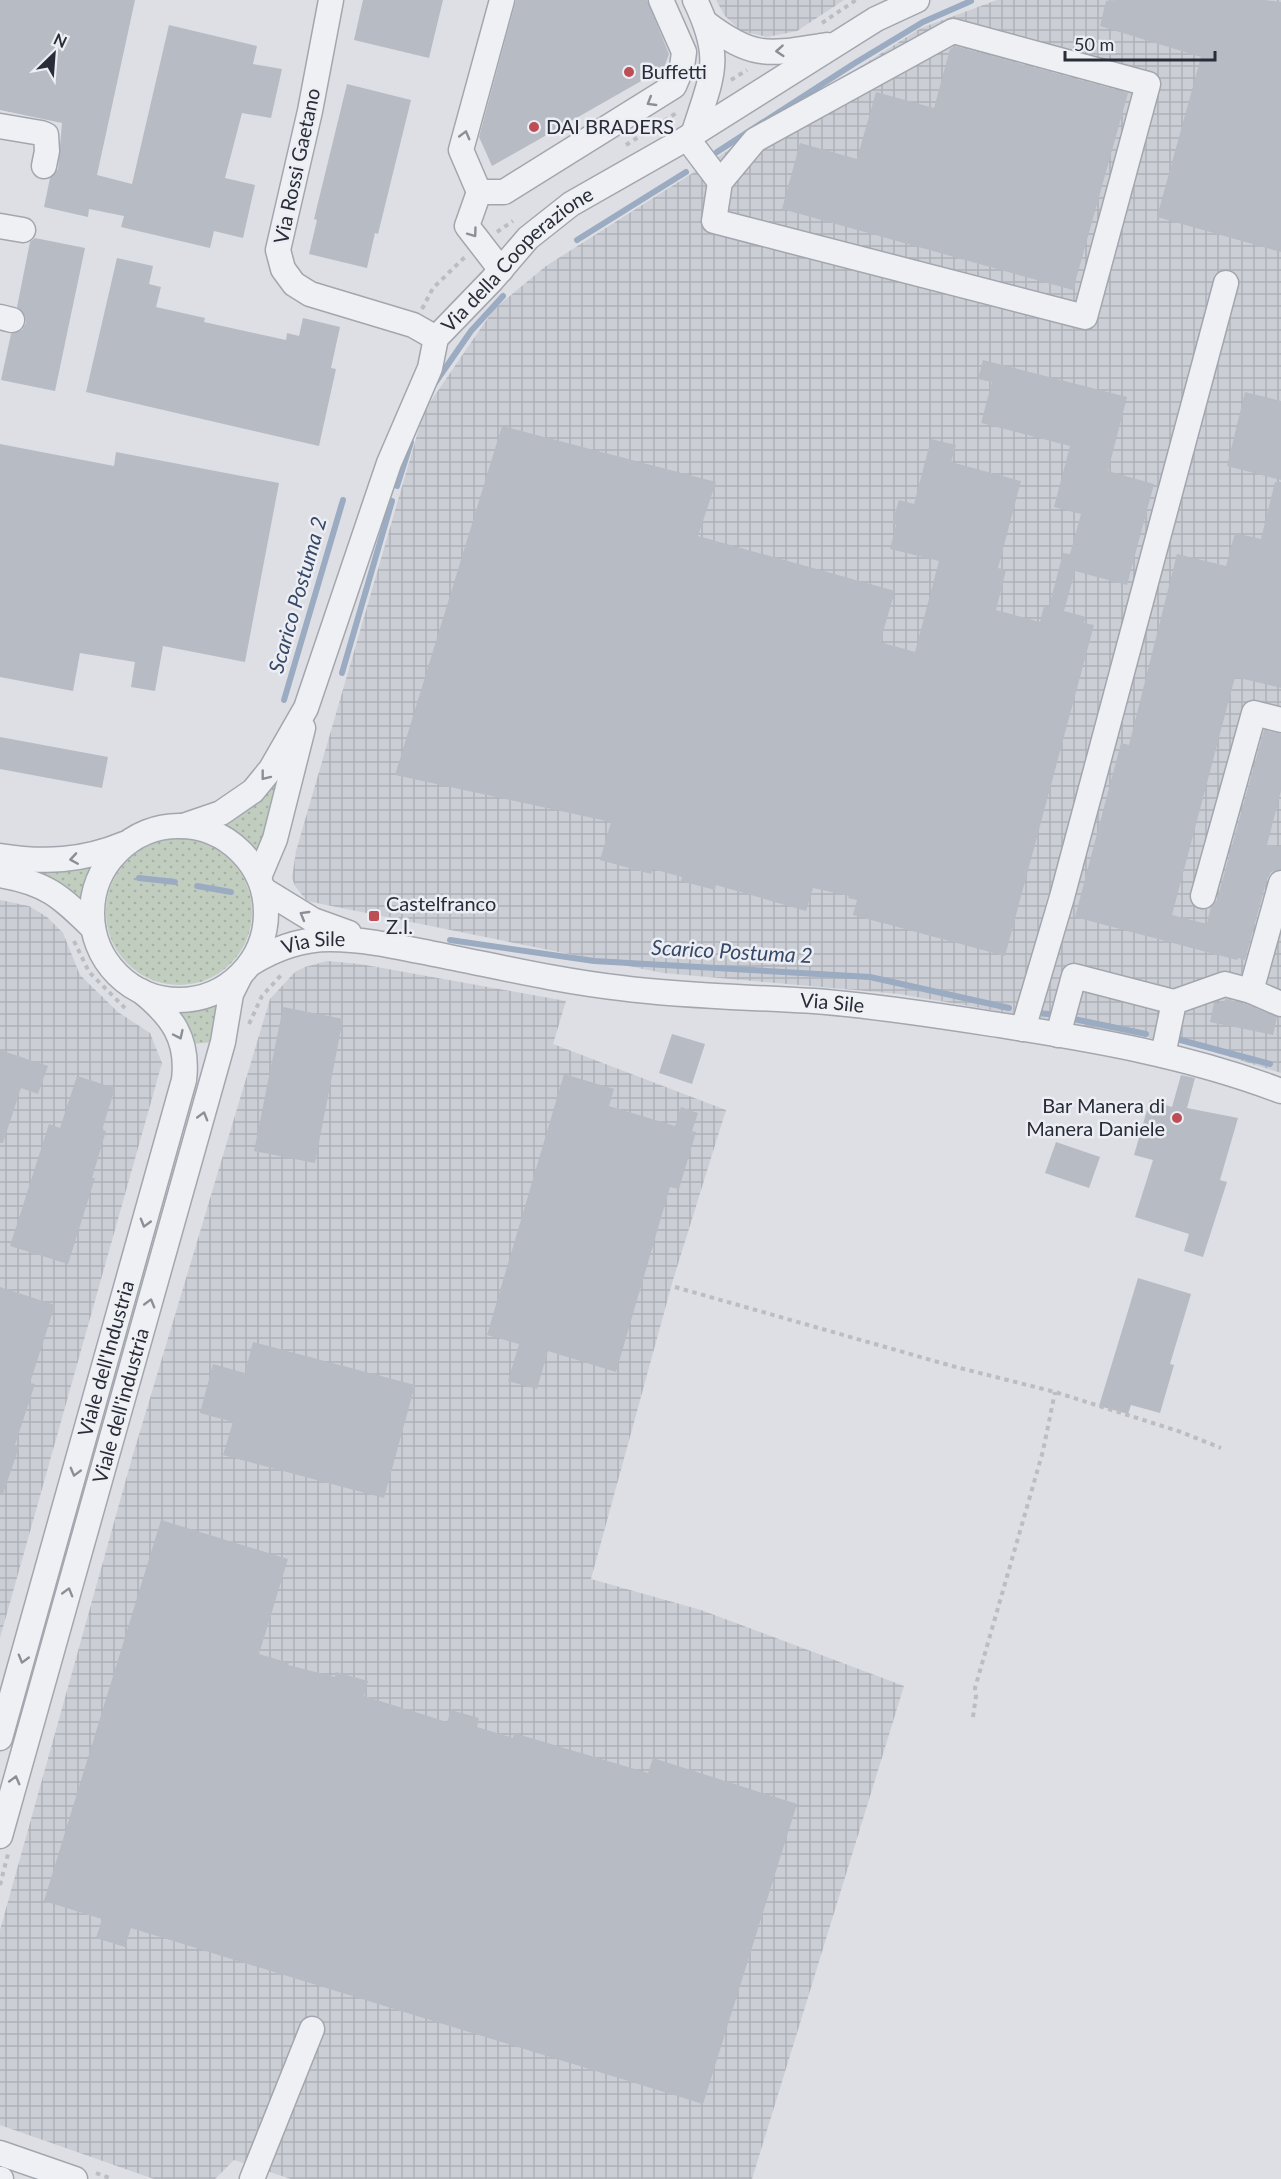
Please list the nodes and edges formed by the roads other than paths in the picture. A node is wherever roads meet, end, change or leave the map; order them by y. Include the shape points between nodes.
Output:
1 (331, 0) edge
2 (502, 0) edge
3 (661, 0) edge
4 (695, 0) edge
5 (897, 0) edge
6 (917, 0) edge
7 (876, 19) junction
8 (706, 22) junction
9 (838, 43) junction
10 (0, 126) edge
11 (690, 136) junction
12 (44, 166) dead end
13 (720, 182) junction
14 (479, 192) junction
15 (501, 270) junction
16 (1227, 283) dead end
17 (436, 338) junction
18 (306, 708) junction
19 (1281, 720) edge
20 (183, 826) junction
21 (129, 842) junction
22 (0, 856) edge
23 (31, 860) junction
24 (0, 865) edge
25 (0, 875) edge
26 (1281, 883) edge
27 (261, 884) junction
28 (1203, 896) dead end
29 (84, 934) junction
30 (378, 942) junction
31 (245, 970) junction
32 (1251, 991) junction
33 (134, 1000) junction
34 (1174, 1002) junction
35 (1281, 1004) edge
36 (1023, 1029) junction
37 (1058, 1035) junction
38 (1163, 1055) junction
39 (1281, 1091) edge
40 (0, 1738) edge
41 (0, 1836) edge
42 (312, 2029) dead end
43 (2, 2153) edge
44 (75, 2179) edge
45 (252, 2179) edge

1 - 17 street, Via Rossi Gaetano via 278,250 283,269 294,284 310,294 413,325
14 -> 2 street via 461,150
3 -> 14 street via 684,52 674,86 504,192
4 - 8 street
5 - 7 street, Via della Cooperazione
6 - 7 street, Via della Cooperazione
7 - 9 street, Via della Cooperazione
9 -> 8 street via 757,52 727,38
8 - 11 street via 713,49 712,79
9 - 11 street, Via della Cooperazione
10 - 12 street via 46,135
11 - 13 street
11 - 15 street, Via della Cooperazione via 571,204 528,238
13 - 13 street via 755,140 953,31 1148,84 1085,317 714,222
14 -> 15 street via 467,226
15 - 17 street, Via della Cooperazione
16 - 36 street
17 - 18 street, Via della Cooperazione via 430,368 389,463
18 -> 20 street, Via della Cooperazione via 271,769 253,791 221,813
18 - 27 street, Via della Cooperazione via 282,815
19 - 28 street via 1254,713
20 - 21 street via 155,830
20 - 27 street via 228,841 244,854
21 -> 23 street via 76,859
21 - 29 street via 109,861 99,880
22 - 23 street
23 - 24 street via 14,866
25 - 29 street via 30,881 52,891 70,905
26 - 32 street
30 -> 27 street, Via Sile via 314,920
27 - 31 street via 267,912 264,934
29 - 33 street
30 - 31 street, Via Sile via 306,941 286,947
30 - 36 street, Via Sile via 617,988 686,996 866,1005
31 - 33 street via 218,992 193,999
41 -> 31 street, Viale dell'industria via 223,1042 231,994
32 - 34 street via 1225,984
32 - 35 street
33 -> 40 street, Viale dell'Industria via 165,1013 182,1040 186,1059 184,1080
34 - 37 street via 1074,976
34 - 38 street
36 - 37 street, Via Sile
37 - 38 street, Via Sile
38 - 39 street, Via Sile via 1214,1067
42 - 45 street
43 - 44 street

